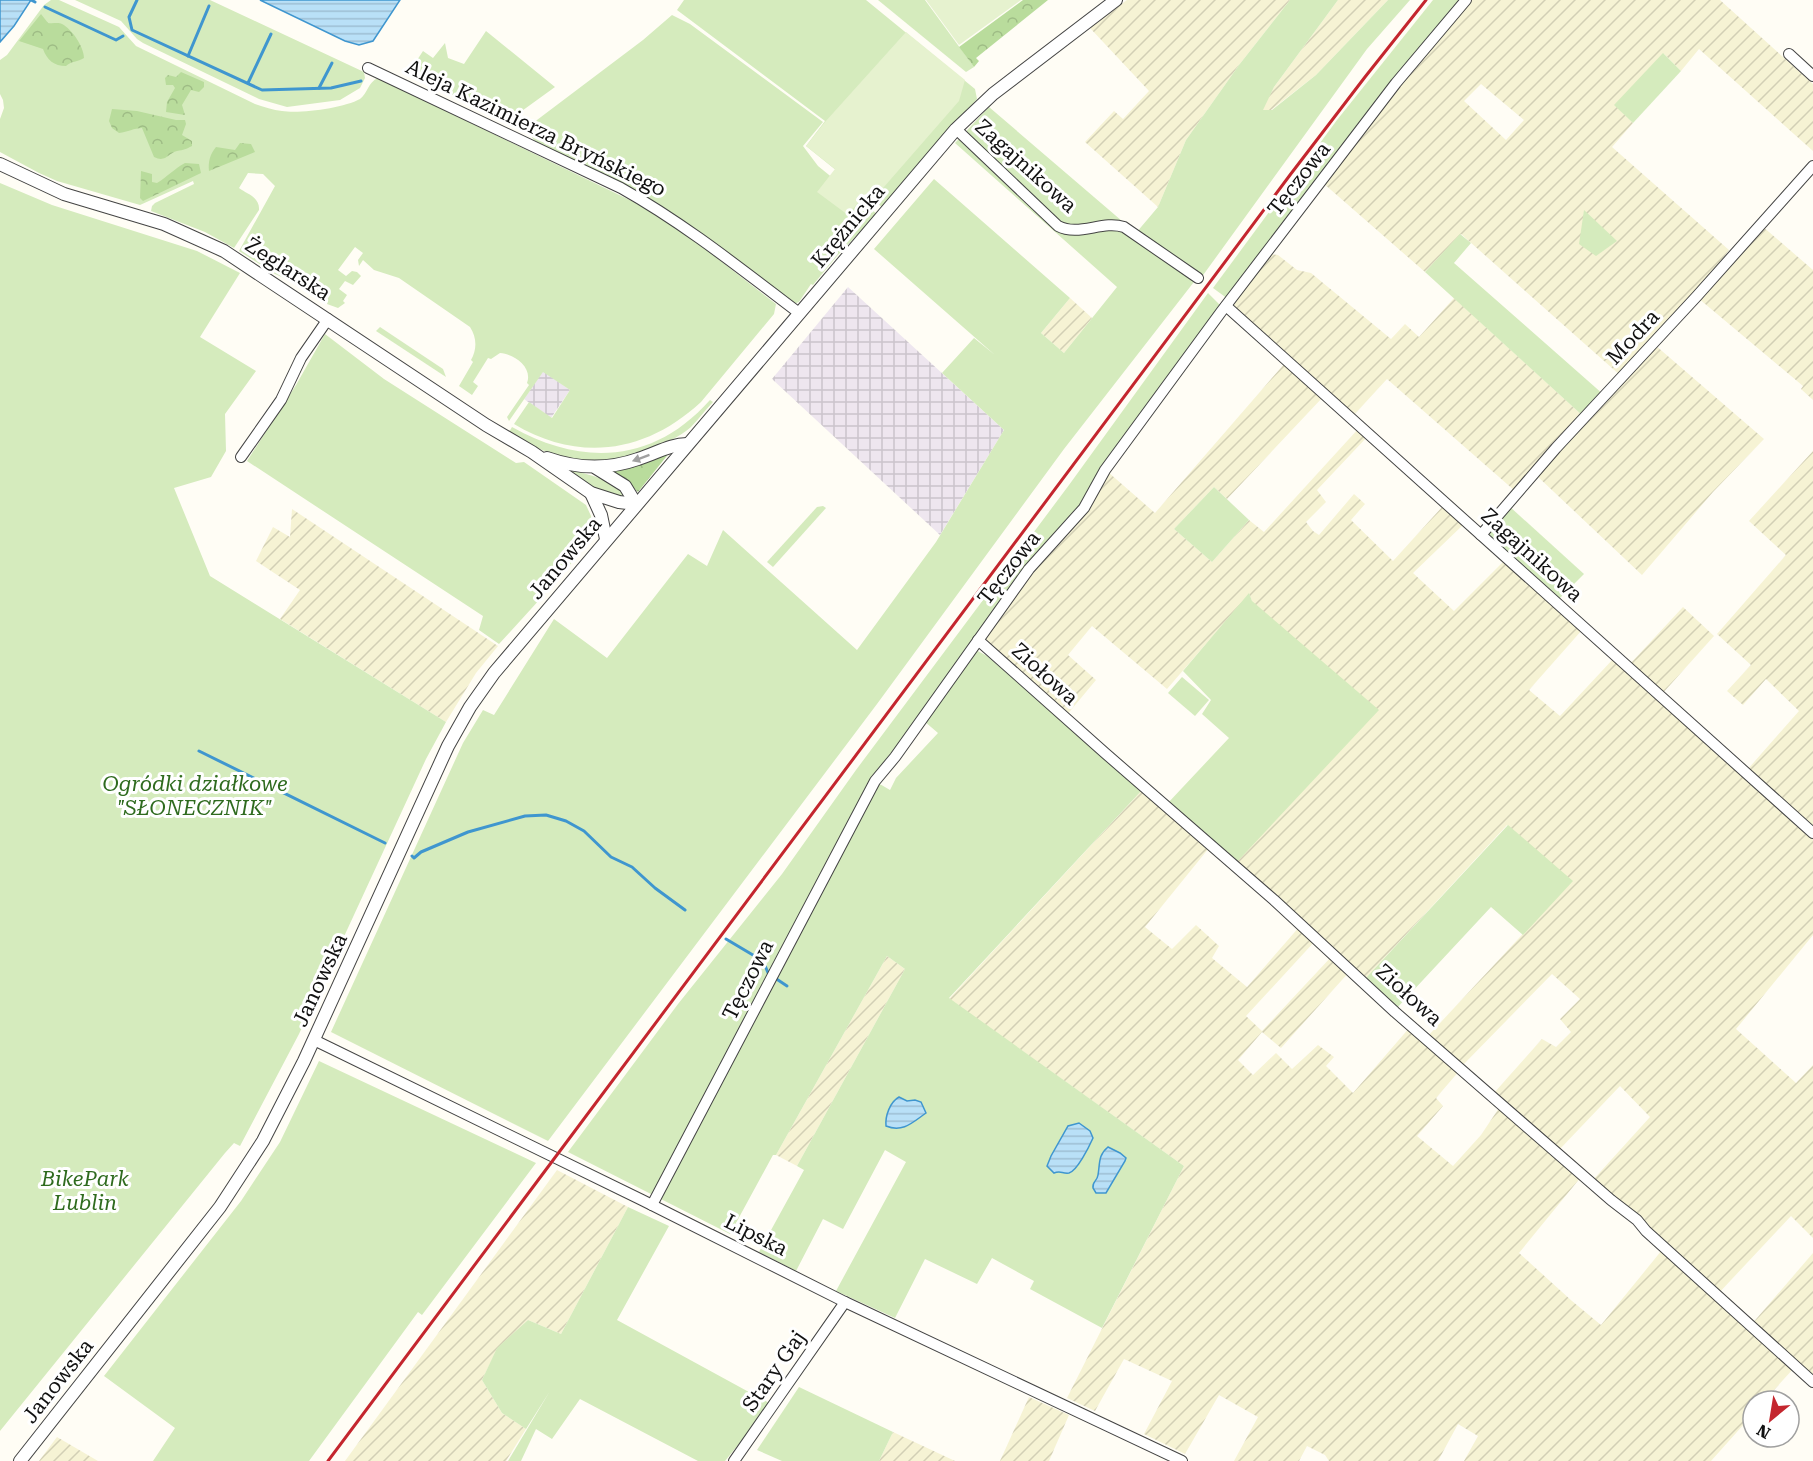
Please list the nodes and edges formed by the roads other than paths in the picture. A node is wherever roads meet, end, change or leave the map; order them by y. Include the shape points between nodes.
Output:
1 (1116, 0) edge
2 (1466, 0) edge
3 (1789, 54) dead end
4 (368, 68) dead end
5 (1813, 76) edge
6 (956, 129) junction
7 (0, 164) edge
8 (1813, 166) edge
9 (1198, 278) dead end
10 (1226, 306) junction
11 (799, 313) junction
12 (328, 319) junction
13 (687, 444) junction
14 (532, 452) junction
15 (241, 457) dead end
16 (595, 467) junction
17 (591, 493) junction
18 (636, 504) junction
19 (1481, 535) junction
20 (606, 539) junction
21 (978, 640) junction
22 (1813, 832) edge
23 (314, 1040) junction
24 (652, 1205) junction
25 (845, 1302) junction
26 (1813, 1382) edge
27 (20, 1461) edge
28 (734, 1461) edge
29 (1182, 1461) edge

1 - 6 street, Krężnicka via 987,99
2 - 10 street, Tęczowa via 1395,83
3 - 5 street
4 - 11 street, Aleja Kazimierza Bryńskiego via 653,206
6 - 9 street, Zagajnikowa via 1058,226 1066,230 1114,224 1125,227
6 - 11 street, Krężnicka
7 - 12 street, Żeglarska via 64,194 198,238 238,259
8 - 19 street, Modra
10 - 19 street, Zagajnikowa
10 - 21 street, Tęczowa via 1105,471 1083,508 1029,569
11 - 13 street, Krężnicka
12 - 14 street, Żeglarska
12 - 15 street via 301,358 281,400
13 -> 16 street, Żeglarska via 621,464
13 - 18 street, Krężnicka
14 - 16 street, Żeglarska via 570,465
14 - 17 street, Żeglarska
16 - 18 street, Żeglarska via 625,486
17 - 18 street, Żeglarska
17 - 20 street
18 - 20 street, Janowska
19 - 22 street, Zagajnikowa
20 - 23 street, Janowska via 507,657 460,723
21 - 24 street, Tęczowa via 875,781
21 - 26 street, Ziołowa via 1274,900 1395,1012 1637,1220
23 - 24 street, Lipska
23 - 27 street, Janowska via 275,1119 228,1196
24 - 25 street, Lipska
25 - 28 street, Stary Gaj
25 - 29 street, Lipska

